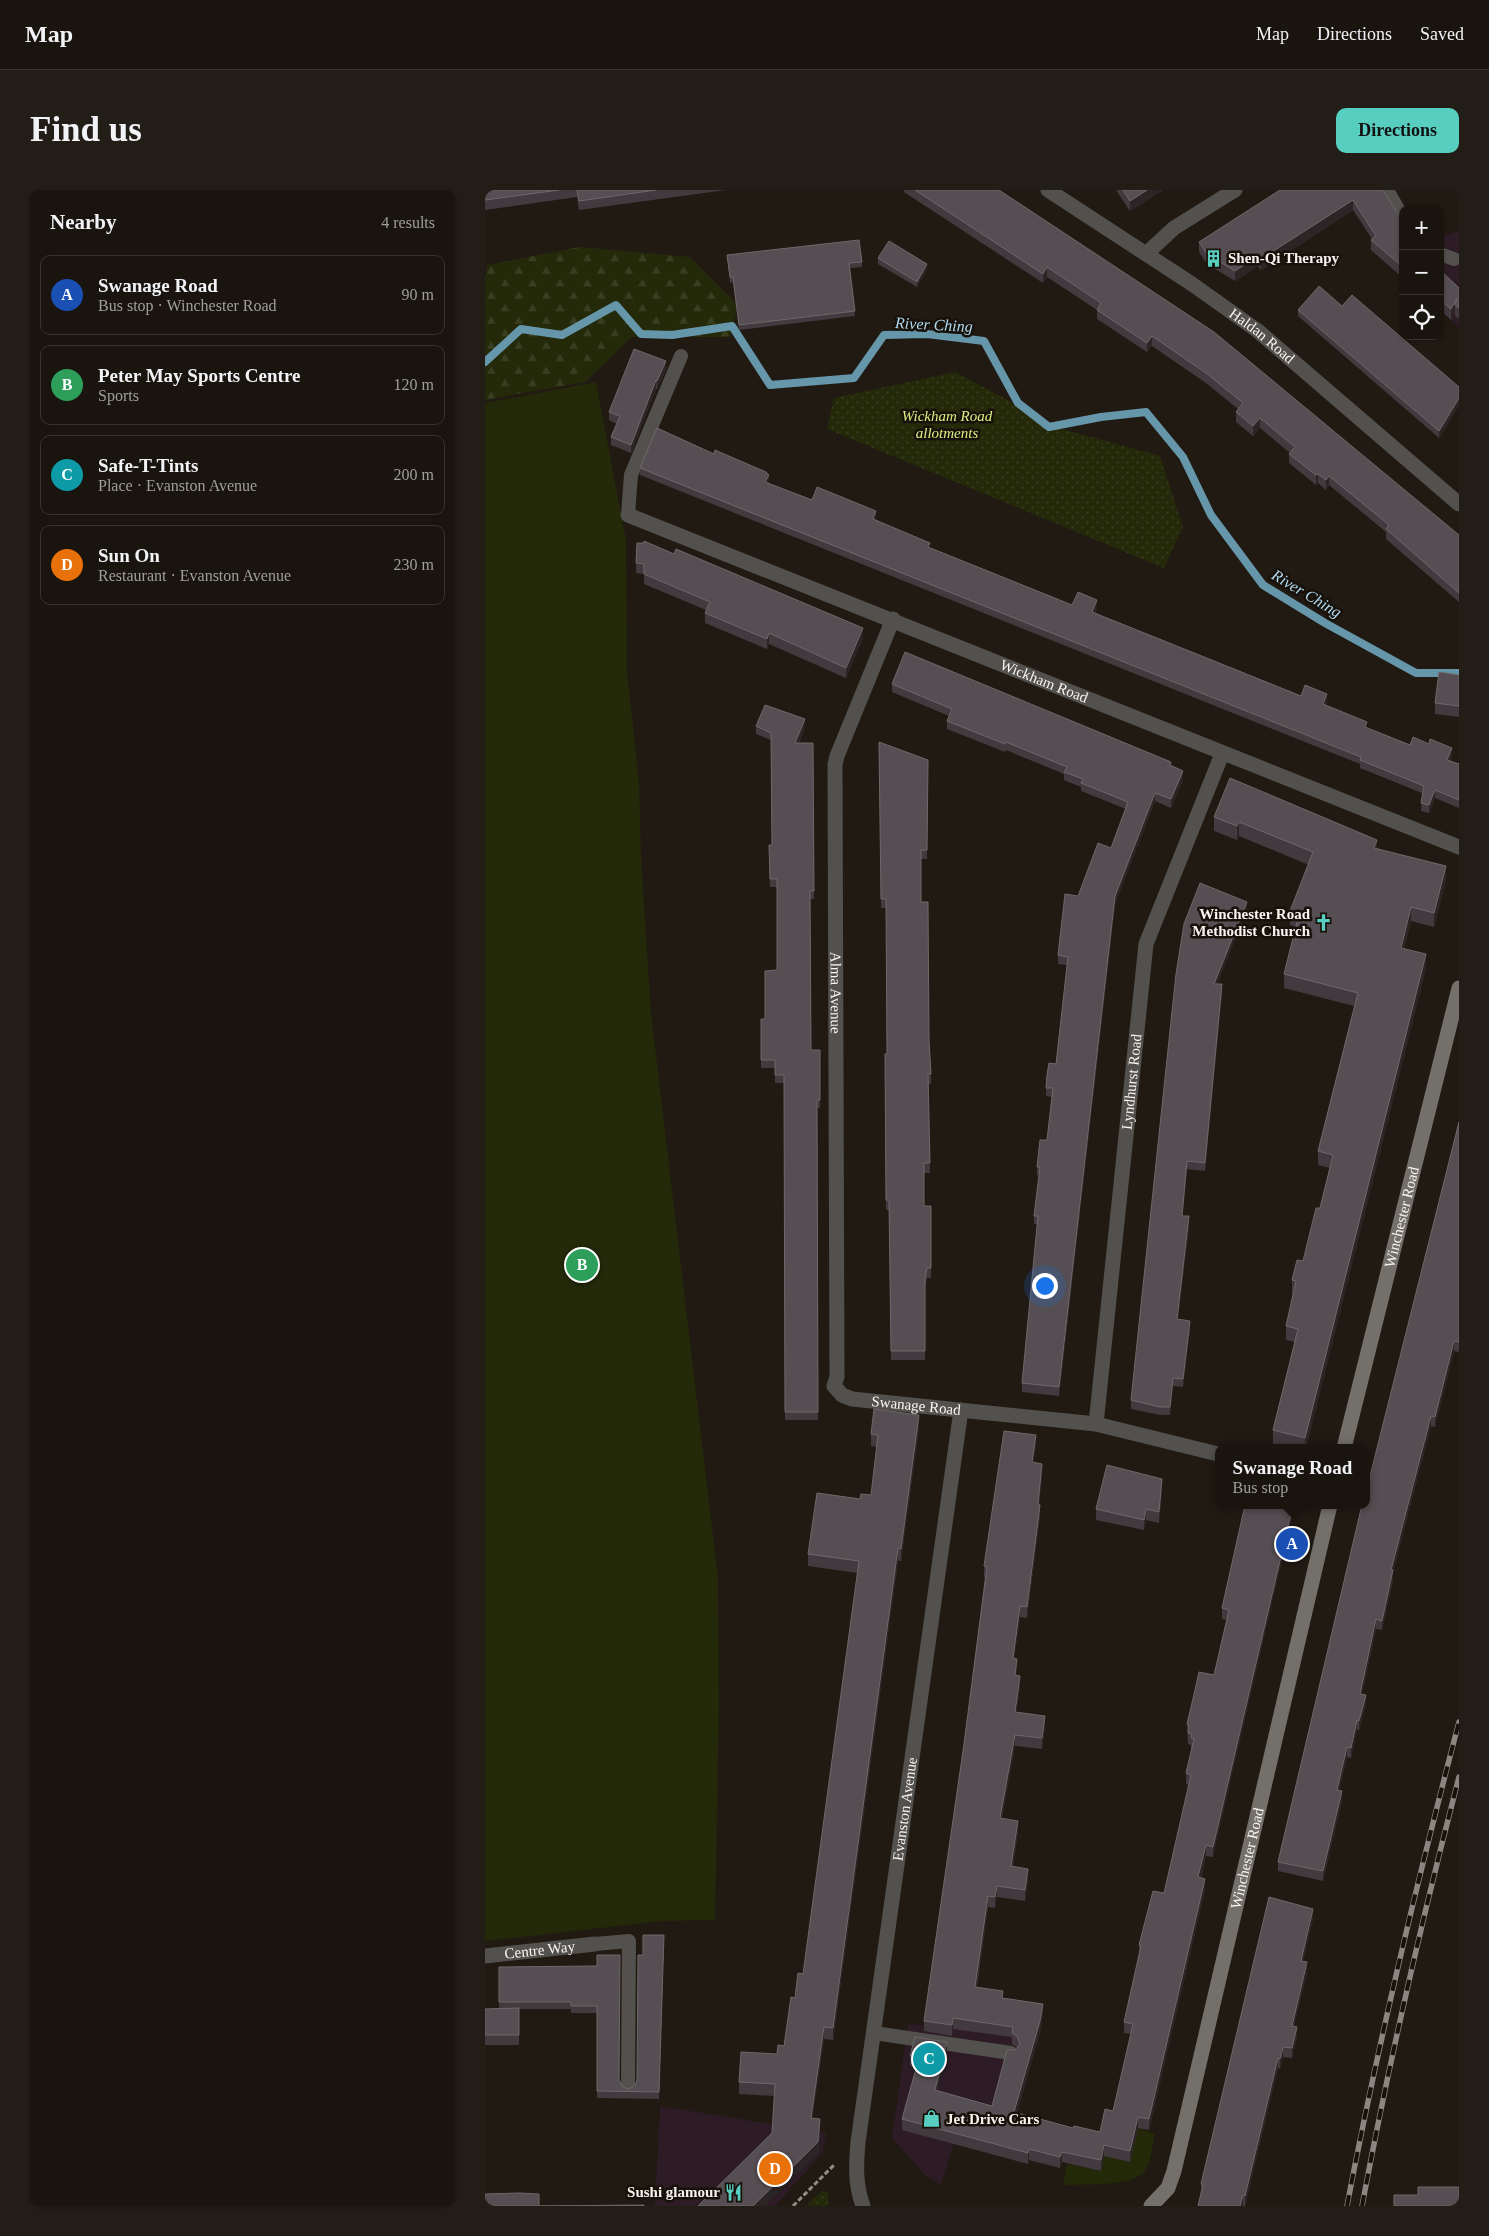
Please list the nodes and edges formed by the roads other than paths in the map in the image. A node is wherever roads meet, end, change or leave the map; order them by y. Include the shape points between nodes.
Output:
1 (1048, 190) edge
2 (1235, 190) edge
3 (1387, 190) edge
4 (1399, 211) edge
5 (1146, 254) junction
6 (1444, 255) edge
7 (1454, 259) dead end
8 (681, 356) dead end
9 (1459, 504) edge
10 (628, 515) joint
11 (893, 619) junction
12 (1222, 754) junction
13 (1459, 848) edge
14 (1459, 988) edge
15 (837, 1377) joint
16 (961, 1410) junction
17 (1096, 1424) junction
18 (1345, 1444) edge
19 (1215, 1453) edge
20 (1329, 1509) edge
21 (595, 1944) joint
22 (485, 1956) edge
23 (874, 2034) junction
24 (1011, 2053) edge
25 (628, 2088) edge
26 (863, 2206) edge
27 (1151, 2206) edge

1 - 5 street, Haldan Road
2 - 5 street via 1174,228
3 - 4 lane
5 - 9 street, Haldan Road via 1258,331
6 - 7 lane
8 - 10 lane via 631,475
10 - 11 street, Wickham Road
11 - 12 street, Wickham Road
11 - 15 street, Alma Avenue via 835,765
12 - 13 street, Wickham Road
12 - 17 street, Lyndhurst Road via 1146,944
14 - 18 main road, Winchester Road
15 - 16 street, Swanage Road via 834,1386 853,1399
16 - 17 street, Swanage Road
16 - 23 street, Evanston Avenue
17 - 19 street, Swanage Road
20 - 27 main road, Winchester Road via 1174,2171 1168,2188
21 - 22 street, Centre Way
21 - 25 lane via 629,1941
23 - 24 lane
23 - 26 street, Evanston Avenue via 855,2170

